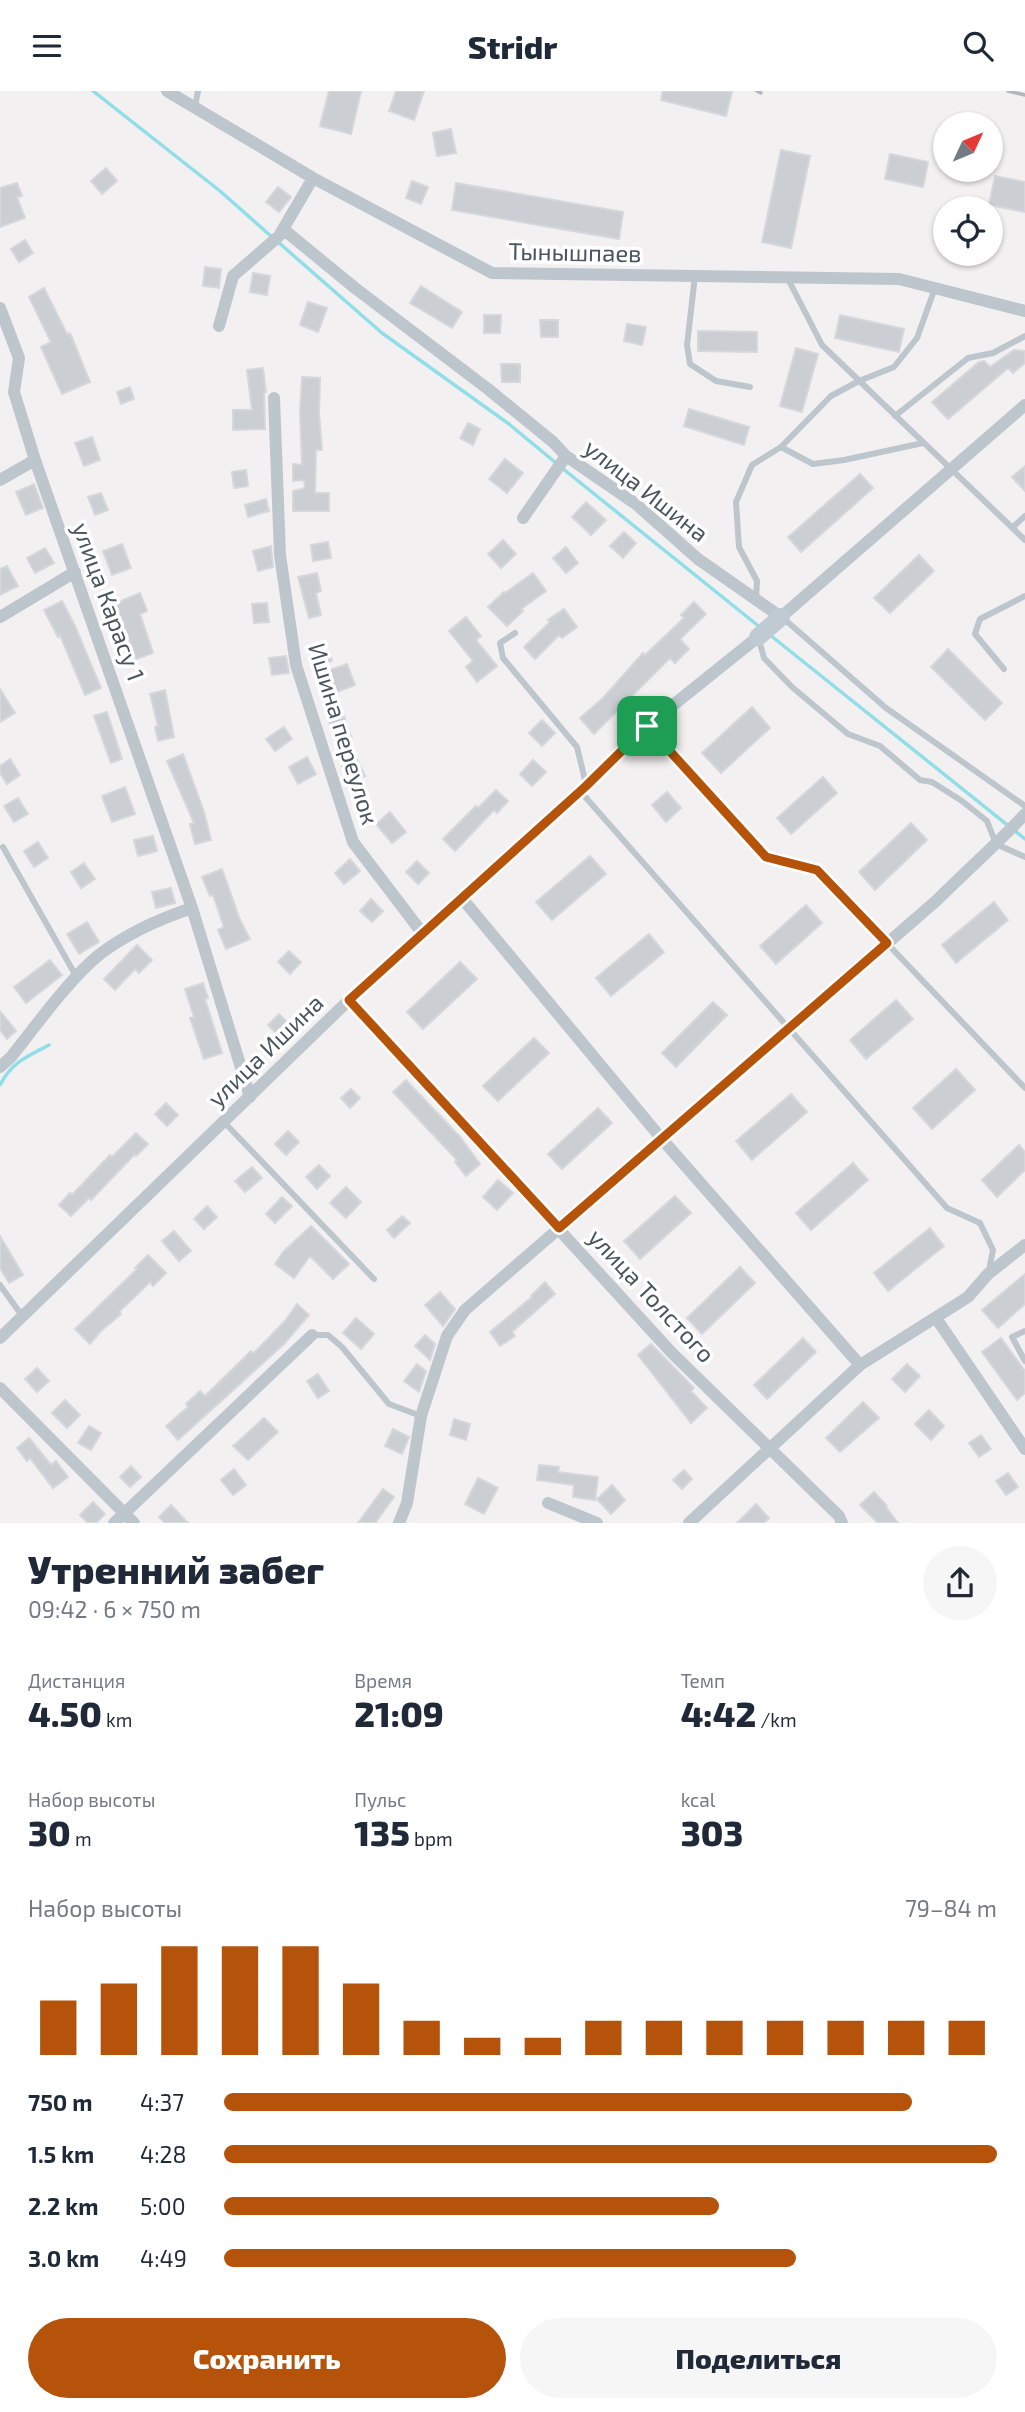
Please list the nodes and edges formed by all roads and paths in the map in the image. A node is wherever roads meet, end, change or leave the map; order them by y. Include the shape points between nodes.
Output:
1 (167, 91) edge
2 (198, 91) edge
3 (195, 107) junction
4 (313, 178) junction
5 (281, 232) junction
6 (695, 276) junction
7 (787, 277) junction
8 (934, 288) junction
9 (0, 309) edge
10 (1025, 311) edge
11 (219, 326) dead end
12 (1025, 336) edge
13 (859, 381) junction
14 (750, 387) dead end
15 (274, 398) dead end
16 (1025, 405) edge
17 (895, 416) junction
18 (923, 443) junction
19 (781, 447) junction
20 (566, 456) junction
21 (35, 460) junction
22 (951, 470) junction
23 (0, 480) edge
24 (1025, 516) edge
25 (523, 518) dead end
26 (1013, 527) junction
27 (1025, 540) edge
28 (75, 572) junction
29 (1025, 597) edge
30 (756, 599) junction
31 (0, 617) edge
32 (782, 617) junction
33 (515, 633) dead end
34 (758, 637) junction
35 (1004, 669) dead end
36 (647, 726) junction
37 (583, 789) junction
38 (1025, 806) edge
39 (1025, 814) edge
40 (996, 845) junction
41 (3, 847) dead end
42 (1025, 857) edge
43 (461, 897) junction
44 (192, 908) junction
45 (423, 934) junction
46 (887, 943) junction
47 (77, 977) junction
48 (349, 1000) junction
49 (788, 1027) junction
50 (0, 1067) edge
51 (1025, 1089) edge
52 (250, 1097) junction
53 (224, 1122) junction
54 (661, 1138) junction
55 (559, 1228) junction
56 (1025, 1245) edge
57 (988, 1274) junction
58 (374, 1279) dead end
59 (0, 1285) edge
60 (23, 1317) junction
61 (936, 1318) junction
62 (1025, 1331) edge
63 (312, 1335) joint
64 (0, 1338) edge
65 (1025, 1361) edge
66 (860, 1365) junction
67 (0, 1388) edge
68 (421, 1416) junction
69 (1021, 1433) edge
70 (768, 1448) junction
71 (1025, 1449) edge
72 (548, 1503) dead end
73 (125, 1513) junction
74 (114, 1523) edge
75 (134, 1523) edge
76 (399, 1523) edge
77 (597, 1523) edge
78 (689, 1523) edge
79 (842, 1523) edge

1 - 3 street, Тынышпаев
2 - 3 lane
3 - 4 street, Тынышпаев
4 - 5 street
4 - 6 street, Тынышпаев via 492,273
5 - 11 street via 233,276
5 - 20 street, улица Ишина via 516,411
6 - 7 street, Тынышпаев
6 - 14 lane via 687,345 690,364 716,381
7 - 8 street, Тынышпаев via 899,279
7 - 13 lane via 822,345
8 - 10 street, Тынышпаев
8 - 13 lane via 917,338 894,367
9 - 21 street, улица Карасу 1 via 19,358 14,392
12 - 17 lane via 993,353 968,358
13 - 17 lane
13 - 19 lane via 831,396
15 - 45 street, Ишина переулок via 280,555 296,665 354,842
16 - 22 street
17 - 18 lane
18 - 19 lane via 813,464
18 - 22 lane
19 - 30 lane via 752,464 736,502 738,547 757,580
20 - 25 street
20 - 30 street, улица Ишина via 636,504 698,559
21 - 23 street
21 - 28 street, улица Карасу 1
22 - 26 lane
22 - 32 street
24 - 26 lane
26 - 27 lane
28 - 31 street
28 - 44 street, улица Карасу 1
29 - 35 lane via 980,619 975,634
30 - 32 street, улица Ишина
32 - 34 street
32 - 38 lane via 886,708
33 - 37 lane via 500,643 503,657 577,747
34 - 36 street, улица Ишина
34 - 40 lane via 764,658 792,687 848,734 880,746 920,780 932,782 962,801 987,821
36 - 37 street, улица Ишина
36 - 46 lane via 766,857 817,870
37 - 43 street, улица Ишина
37 - 49 lane
39 - 40 street
40 - 42 lane
40 - 46 street
41 - 47 lane
43 - 45 street, улица Ишина
43 - 54 street
44 - 47 street via 150,922 99,955
44 - 52 street, улица Карасу 1
45 - 48 street, улица Ишина
46 - 49 street
46 - 51 lane
47 - 50 street
48 - 52 street, улица Ишина
48 - 55 street, улица Толстого
49 - 54 street
49 - 57 lane via 947,1208 980,1223 993,1250
52 - 53 street, улица Ишина
53 - 58 lane
53 - 60 street, улица Ишина
54 - 55 street
54 - 66 street
55 - 68 street via 465,1310 447,1336
55 - 70 street, улица Толстого via 671,1352
56 - 57 street
57 - 61 street via 968,1297
59 - 60 lane
60 - 64 street, улица Ишина
61 - 66 street
61 - 69 street
62 - 65 lane via 1012,1337
63 - 68 lane via 328,1335 389,1404
63 - 73 street
66 - 70 street
67 - 73 street
68 - 76 street via 407,1503
69 - 71 street
70 - 78 street
70 - 79 street, улица Толстого
72 - 77 street
73 - 74 street
73 - 75 street

